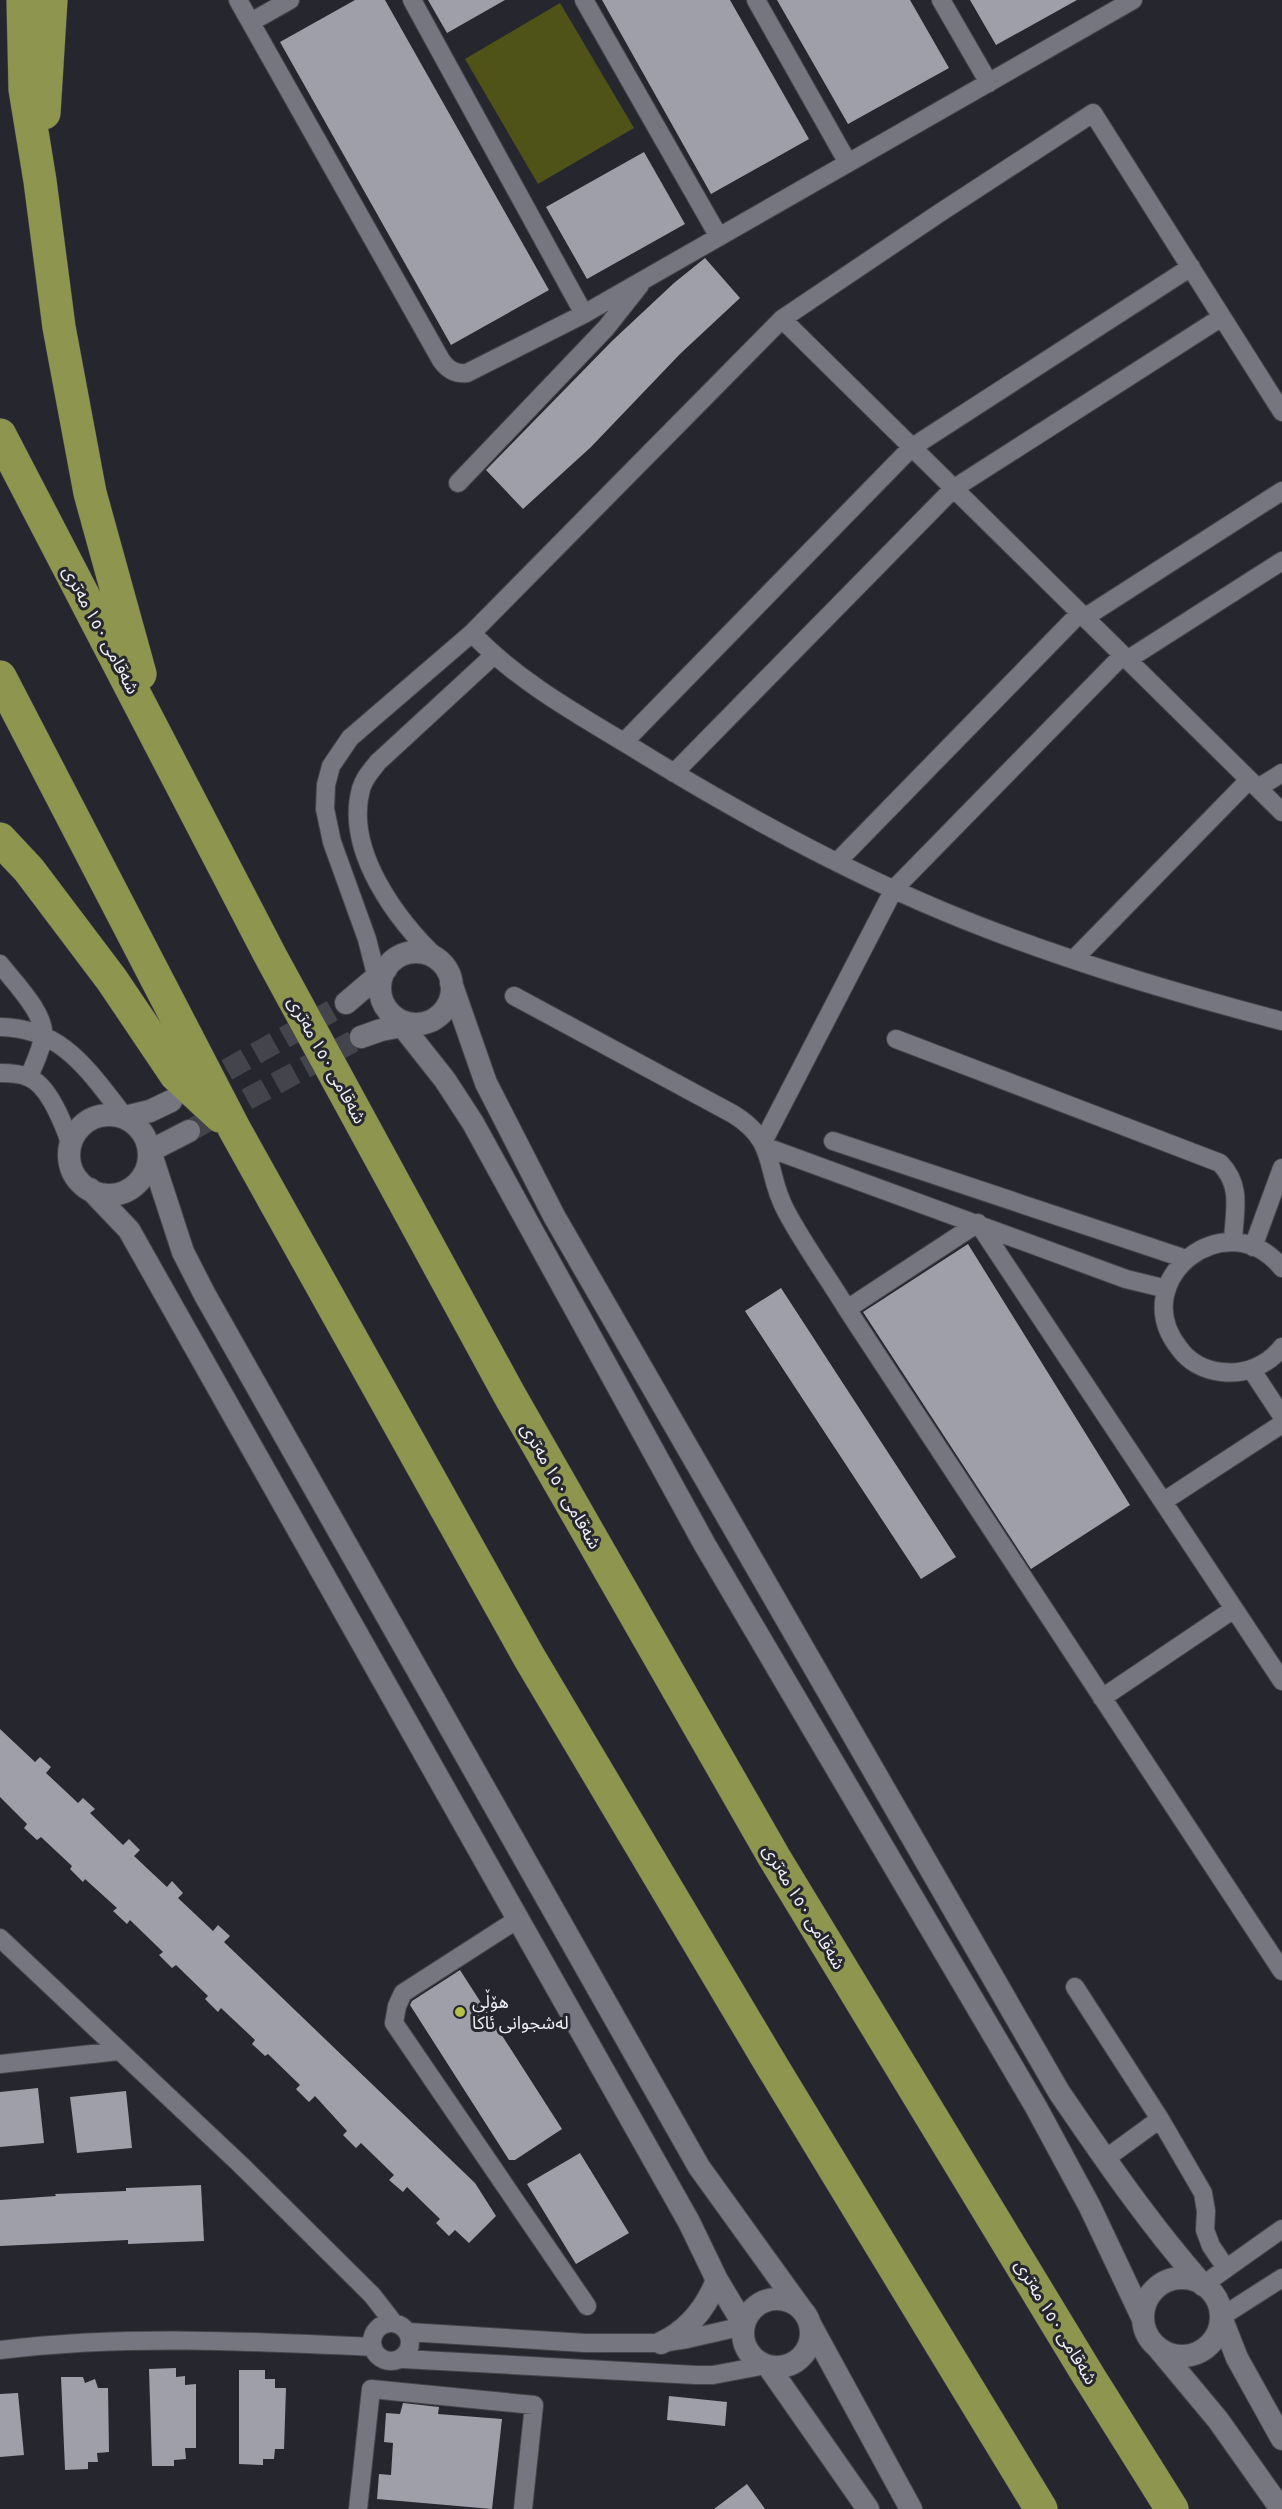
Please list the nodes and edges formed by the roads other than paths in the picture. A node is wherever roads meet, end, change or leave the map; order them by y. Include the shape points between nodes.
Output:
1 (22, 0) edge
2 (51, 0) edge
3 (238, 0) edge
4 (290, 0) edge
5 (411, 0) edge
6 (584, 0) edge
7 (756, 0) edge
8 (941, 0) edge
9 (1128, 1) edge
10 (251, 22) junction
11 (989, 83) junction
12 (849, 163) junction
13 (40, 181) junction
14 (719, 237) junction
15 (1191, 267) junction
16 (658, 272) junction
17 (584, 314) junction
18 (1222, 317) junction
19 (782, 319) junction
20 (1282, 412) edge
21 (0, 435) edge
22 (911, 448) junction
23 (459, 483) dead end
24 (953, 489) junction
25 (1282, 491) edge
26 (1282, 561) edge
27 (1081, 616) junction
28 (472, 633) junction
29 (493, 656) junction
30 (1124, 658) junction
31 (0, 677) edge
32 (157, 737) junction
33 (624, 742) junction
34 (674, 773) junction
35 (1282, 773) edge
36 (1254, 784) junction
37 (1282, 812) edge
38 (0, 838) edge
39 (837, 862) junction
40 (894, 889) junction
41 (1074, 959) junction
42 (440, 961) junction
43 (0, 964) edge
44 (381, 978) junction
45 (451, 983) junction
46 (514, 996) dead end
47 (346, 1003) tunnel mouth
48 (1282, 1021) edge
49 (403, 1022) junction
50 (0, 1027) edge
51 (44, 1035) junction
52 (361, 1037) tunnel mouth
53 (896, 1039) dead end
54 (0, 1073) edge
55 (29, 1077) junction
56 (171, 1101) dead end
57 (125, 1117) junction
58 (235, 1130) junction
59 (189, 1131) tunnel mouth
60 (833, 1141) dead end
61 (70, 1144) junction
62 (764, 1145) junction
63 (150, 1151) junction
64 (1282, 1168) edge
65 (90, 1190) junction
66 (978, 1223) junction
67 (1233, 1242) junction
68 (1253, 1247) junction
69 (1186, 1259) junction
70 (1282, 1268) edge
71 (1167, 1289) junction
72 (847, 1309) junction
73 (1281, 1350) edge
74 (1251, 1369) junction
75 (1282, 1416) edge
76 (1282, 1424) edge
77 (1164, 1501) junction
78 (1234, 1609) junction
79 (1282, 1681) edge
80 (1102, 1698) junction
81 (518, 1919) junction
82 (0, 1938) edge
83 (1282, 1971) edge
84 (1075, 1987) dead end
85 (118, 2051) junction
86 (0, 2064) edge
87 (1160, 2119) junction
88 (1105, 2159) junction
89 (1282, 2229) edge
90 (1226, 2268) junction
91 (1282, 2278) edge
92 (717, 2280) junction
93 (1203, 2285) junction
94 (587, 2306) dead end
95 (806, 2317) junction
96 (1221, 2317) junction
97 (1143, 2319) junction
98 (744, 2325) junction
99 (400, 2327) junction
100 (662, 2343) junction
101 (373, 2347) junction
102 (1157, 2347) junction
103 (0, 2350) edge
104 (403, 2359) junction
105 (767, 2366) junction
106 (1282, 2439) edge
107 (358, 2509) edge
108 (523, 2509) edge
109 (868, 2509) edge
110 (911, 2509) edge
111 (1041, 2509) edge
112 (1172, 2509) edge
113 (1281, 2509) edge

1 - 13 highway via 25,89
2 - 13 highway
3 - 10 street
4 - 10 street
5 - 17 street
6 - 14 street
7 - 12 street
8 - 11 street
9 - 11 street
10 - 17 street via 445,366 459,374 467,373
11 - 12 street
12 - 14 street
13 - 32 highway via 58,327 90,493
14 - 16 street
15 - 18 street
15 - 19 street via 1093,113
15 - 22 street
16 - 17 street
16 - 23 street via 643,280 606,328
18 - 20 street
18 - 24 street
19 - 22 street
19 - 28 street
21 - 32 highway, شەقامی ١٥٠ مەتری
22 - 24 street
22 - 33 street
24 - 27 street
24 - 34 street
25 - 27 street
26 - 30 street
27 - 30 street
27 - 39 street
28 - 29 street
28 - 44 street via 351,738 336,757 328,777 327,823
29 - 33 street
29 - 42 street via 378,762 366,777 360,796 361,834 377,880 414,937
30 - 36 street
30 - 40 street
31 - 58 highway
32 - 112 highway, شەقامی ١٥٠ مەتری via 271,957 510,1396 774,1857
33 - 34 street
34 - 39 street
35 - 36 street
36 - 37 street
36 - 41 street
38 - 58 highway via 112,980 176,1075
39 - 40 street
40 - 41 street
40 - 62 street
41 - 48 street
42 - 44 street via 411,953 394,960
42 - 45 street
43 - 51 street via 32,1005
44 - 47 street
44 - 49 street via 382,1001
45 - 49 street via 448,1004 442,1013 434,1019
45 - 88 street via 486,1083 554,1216 1059,2092
46 - 62 street via 733,1114 749,1124
49 - 52 street
49 - 97 street via 473,1123 705,1545 1036,2107 1090,2207
50 - 51 street
51 - 55 street
51 - 57 street via 86,1067
53 - 67 street via 1220,1163 1235,1185
54 - 55 street
55 - 61 street via 55,1106
56 - 57 street
57 - 61 street via 103,1115 92,1119
57 - 63 street via 141,1131
58 - 111 highway via 529,1657
59 - 63 street
60 - 69 street
61 - 65 street via 70,1165
62 - 66 street
62 - 72 street via 785,1210
63 - 65 street via 146,1171 128,1190 102,1194
63 - 95 street via 183,1252 205,1295 699,2167
64 - 68 street
65 - 81 street via 129,1230
66 - 71 street via 1126,1278
66 - 72 street
66 - 77 street
67 - 68 street
67 - 69 street via 1213,1244
68 - 70 street
69 - 71 street
71 - 74 street via 1167,1325 1175,1343 1189,1359 1217,1371
72 - 80 street
73 - 74 street
74 - 75 street
76 - 77 street
77 - 78 street
78 - 79 street
78 - 80 street
80 - 83 street
81 - 92 street via 689,2222
81 - 94 street via 403,1993 394,2023
82 - 85 street
84 - 87 street
85 - 86 street
85 - 99 street via 249,2173
87 - 88 street
87 - 90 street via 1203,2193 1205,2230 1210,2246
88 - 93 street
89 - 90 street
90 - 93 street
91 - 96 street
92 - 98 street
92 - 100 street via 703,2309 674,2337
93 - 96 street via 1216,2299
93 - 97 street via 1192,2280 1168,2281 1149,2296
95 - 98 street via 794,2304 774,2299 755,2307
95 - 105 street via 811,2334 805,2354 788,2366
95 - 110 street
96 - 102 street via 1214,2341 1193,2355 1174,2355
96 - 106 street via 1237,2358
97 - 102 street
98 - 100 street
98 - 105 street via 745,2346
99 - 100 street via 585,2343
99 - 101 street via 380,2327 373,2336
99 - 104 street via 411,2344
101 - 103 street via 212,2340
101 - 104 street via 384,2360
102 - 113 street via 1218,2420
104 - 105 street via 696,2375
105 - 109 street
107 - 108 street via 371,2389 534,2405

